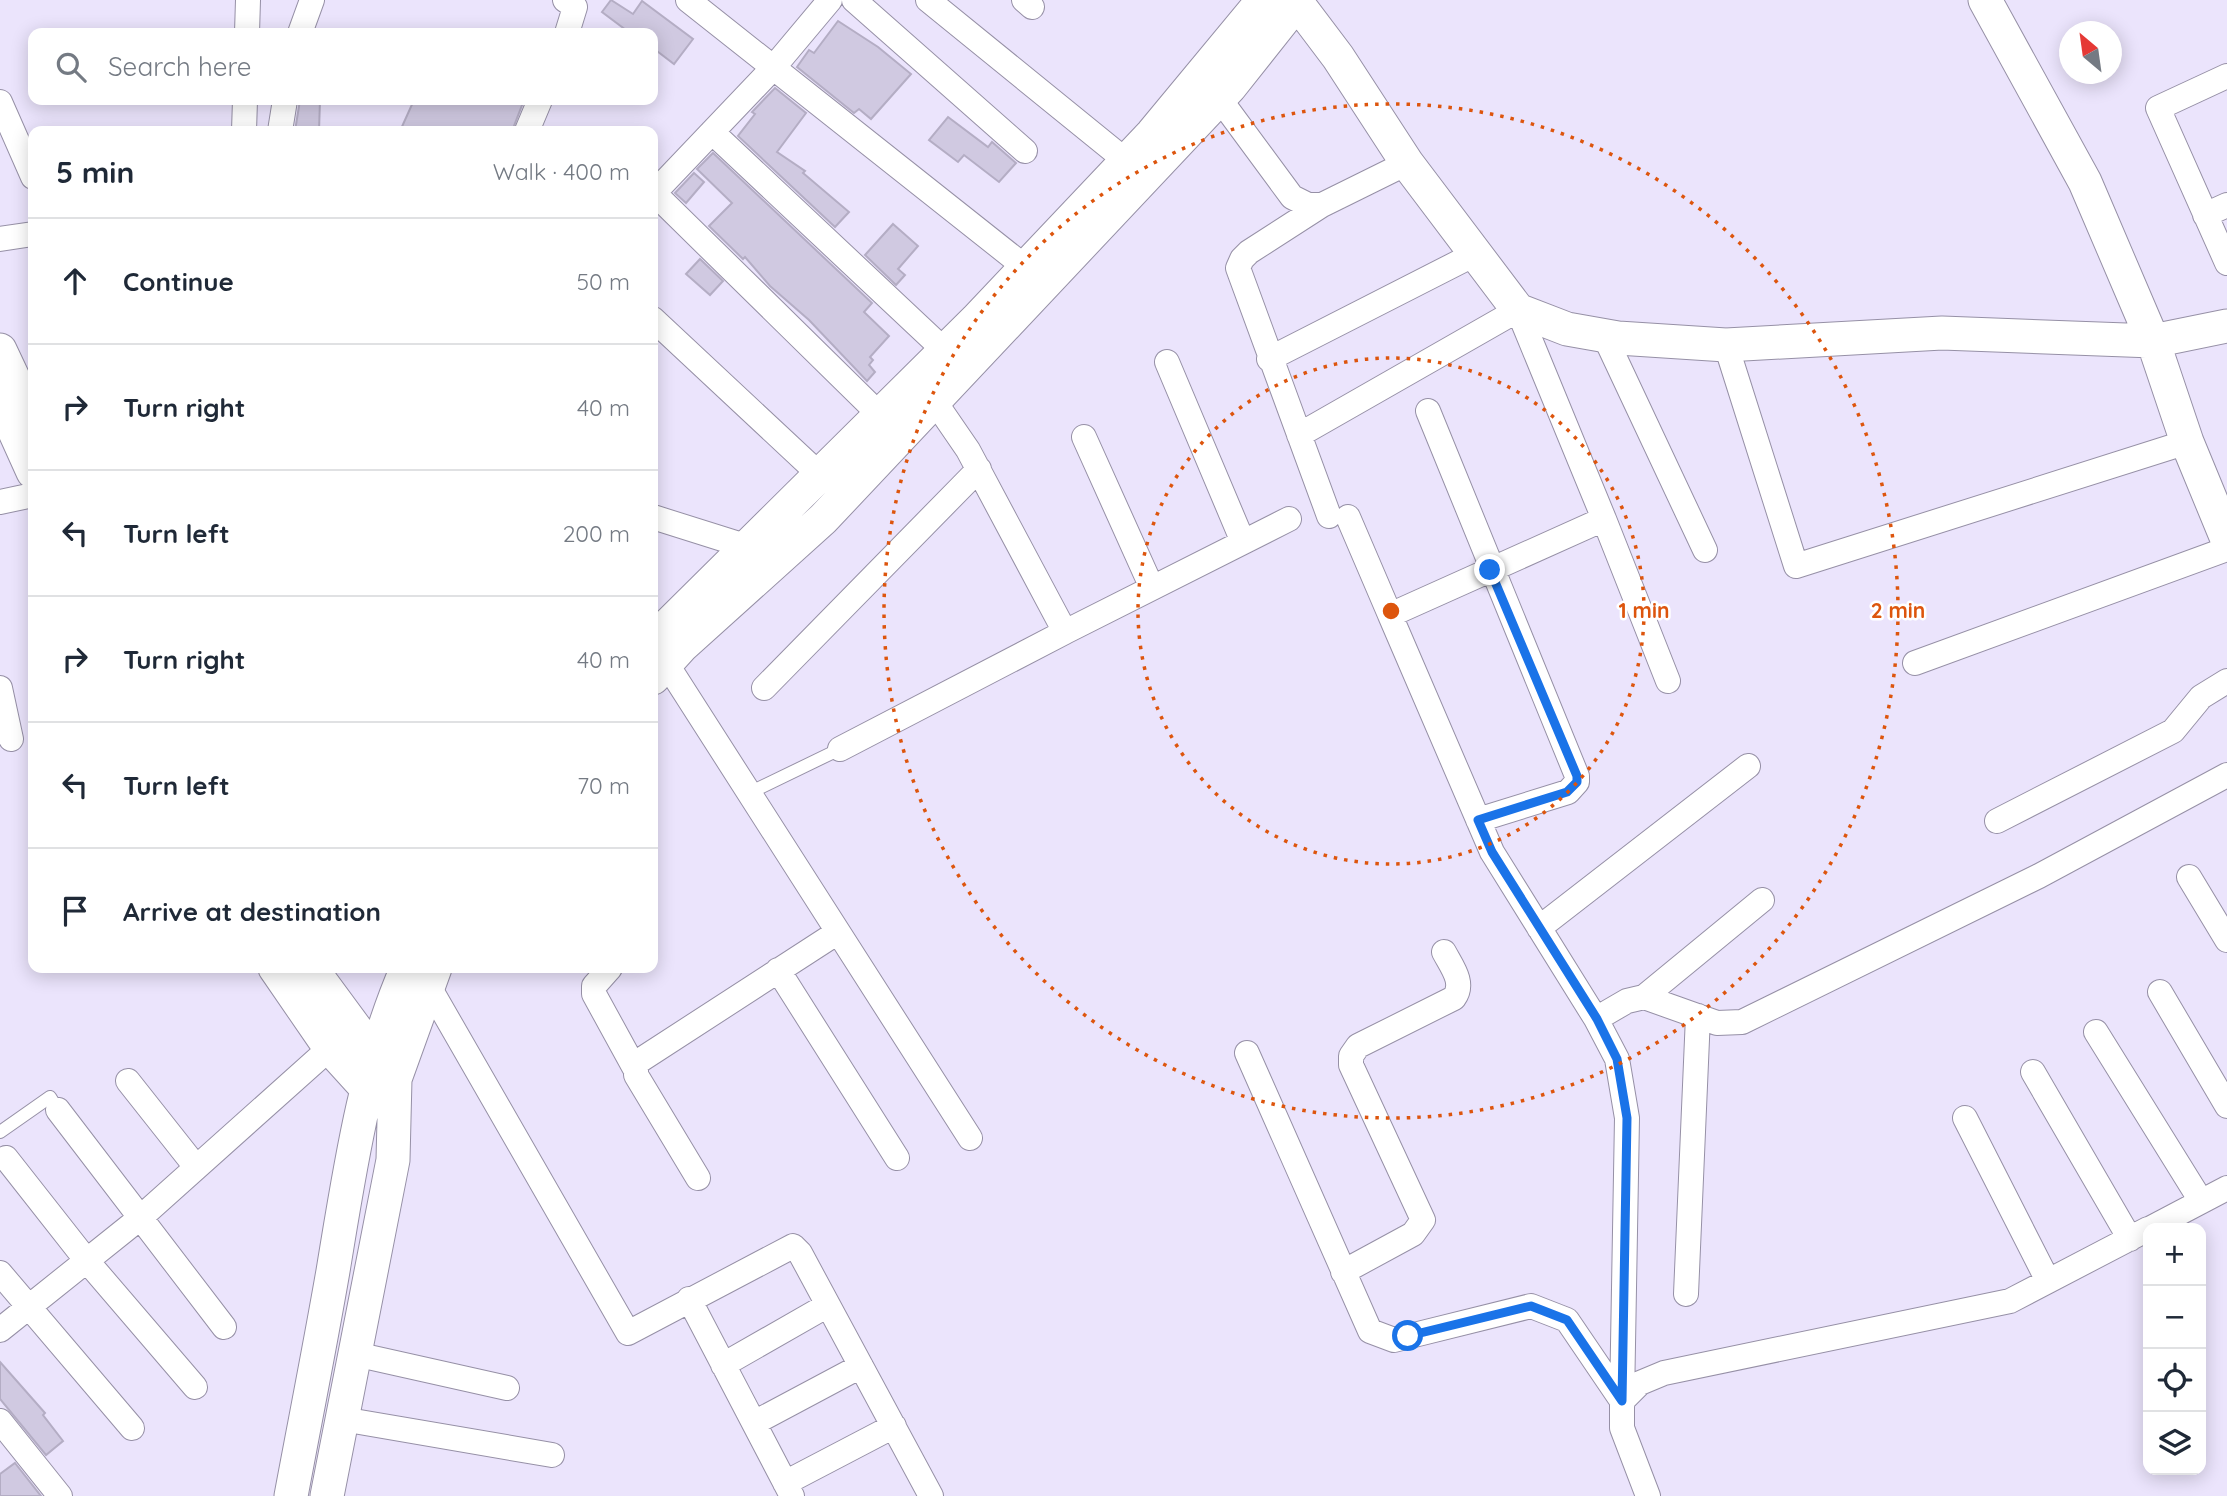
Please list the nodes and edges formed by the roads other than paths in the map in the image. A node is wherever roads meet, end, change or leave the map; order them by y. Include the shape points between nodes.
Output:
1 (248, 0) edge
2 (312, 0) edge
3 (565, 0) edge
4 (688, 0) edge
5 (831, 0) edge
6 (854, 0) edge
7 (928, 0) edge
8 (1263, 0) edge
9 (1985, 0) edge
10 (1297, 1) edge
11 (247, 28) edge
12 (302, 28) edge
13 (569, 28) edge
14 (773, 68) junction
15 (2227, 76) edge
16 (1219, 98) junction
17 (0, 102) edge
18 (245, 105) edge
19 (284, 105) edge
20 (538, 105) edge
21 (244, 126) edge
22 (280, 126) edge
23 (529, 126) edge
24 (712, 132) junction
25 (1025, 151) dead end
26 (1125, 160) junction
27 (1407, 163) junction
28 (28, 166) edge
29 (658, 188) edge
30 (658, 198) edge
31 (1322, 205) junction
32 (2216, 210) edge
33 (28, 235) edge
34 (0, 239) edge
35 (1475, 254) junction
36 (2227, 263) edge
37 (1025, 267) junction
38 (1518, 310) junction
39 (658, 324) edge
40 (2227, 326) edge
41 (1604, 335) junction
42 (2153, 341) junction
43 (1726, 345) junction
44 (0, 350) edge
45 (944, 350) junction
46 (1269, 359) junction
47 (1167, 362) dead end
48 (0, 398) edge
49 (933, 399) junction
50 (28, 411) edge
51 (1428, 411) dead end
52 (880, 415) junction
53 (1299, 435) junction
54 (1084, 437) dead end
55 (2187, 442) junction
56 (28, 461) edge
57 (979, 469) junction
58 (820, 475) junction
59 (28, 496) edge
60 (0, 502) edge
61 (658, 519) edge
62 (1289, 519) dead end
63 (1604, 519) junction
64 (2227, 539) edge
65 (1242, 542) junction
66 (746, 546) junction
67 (2227, 549) edge
68 (1705, 550) dead end
69 (1490, 570) junction
70 (1152, 588) junction
71 (1390, 615) junction
72 (1065, 632) junction
73 (658, 659) edge
74 (658, 659) edge
75 (658, 661) edge
76 (1915, 663) dead end
77 (1668, 681) dead end
78 (2227, 681) edge
79 (0, 688) edge
80 (764, 688) dead end
81 (10, 739) dead end
82 (839, 749) joint
83 (1748, 766) dead end
84 (2227, 775) edge
85 (749, 793) junction
86 (1478, 820) junction
87 (1997, 821) dead end
88 (2189, 877) dead end
89 (1762, 900) dead end
90 (1539, 928) junction
91 (838, 932) junction
92 (2227, 940) edge
93 (1444, 952) dead end
94 (778, 970) junction
95 (278, 973) edge
96 (314, 973) edge
97 (423, 973) edge
98 (606, 973) edge
99 (2160, 992) dead end
100 (1644, 997) junction
101 (1698, 1016) junction
102 (1597, 1019) junction
103 (2096, 1032) dead end
104 (330, 1048) junction
105 (1247, 1053) dead end
106 (635, 1067) junction
107 (2033, 1072) dead end
108 (379, 1075) junction
109 (128, 1081) dead end
110 (2227, 1106) edge
111 (58, 1110) joint
112 (1965, 1118) dead end
113 (0, 1132) edge
114 (970, 1138) dead end
115 (6, 1158) dead end
116 (897, 1158) dead end
117 (197, 1167) junction
118 (698, 1178) dead end
119 (2227, 1188) edge
120 (2202, 1201) junction
121 (140, 1218) junction
122 (2160, 1223) edge
123 (2143, 1232) edge
124 (86, 1261) junction
125 (1343, 1272) junction
126 (0, 1273) edge
127 (2049, 1281) junction
128 (1686, 1294) dead end
129 (689, 1300) junction
130 (828, 1305) junction
131 (28, 1308) junction
132 (224, 1327) dead end
133 (0, 1330) edge
134 (355, 1354) junction
135 (723, 1365) junction
136 (861, 1366) junction
137 (195, 1387) dead end
138 (507, 1388) dead end
139 (1622, 1401) junction
140 (342, 1419) junction
141 (0, 1421) edge
142 (754, 1423) junction
143 (894, 1426) junction
144 (132, 1428) dead end
145 (552, 1455) dead end
146 (788, 1490) edge
147 (925, 1494) edge
148 (60, 1496) edge
149 (291, 1496) edge
150 (327, 1496) edge
151 (1648, 1496) edge

1 - 11 street
2 - 12 street
3 - 13 street via 575,7
4 - 14 street
5 - 14 street
6 - 25 street
7 - 26 street
8 - 26 main road
9 - 42 main road via 2085,182
10 - 16 main road
10 - 27 main road
14 - 24 street
14 - 37 street
15 - 32 street via 2158,108
16 - 31 street via 1292,197 1308,205
16 - 49 main road
17 - 28 street
18 - 21 street
19 - 22 street
20 - 23 street
24 - 29 street
24 - 45 street
26 - 37 main road
27 - 31 street
27 - 35 main road
30 - 52 street
31 - 46 street via 1241,259 1238,268
32 - 36 street
33 - 34 street
35 - 38 main road
35 - 46 street
37 - 45 main road
38 - 41 main road via 1567,329
38 - 53 street
38 - 63 street
39 - 58 street
40 - 42 main road
41 - 43 main road
41 - 68 street
42 - 43 main road via 1941,333
42 - 55 main road
43 - 55 street via 1796,566
44 - 50 main road
45 - 52 main road
46 - 53 street
47 - 65 street
48 - 56 main road
49 - 57 street
49 - 73 main road via 823,519
51 - 69 street
52 - 58 main road
53 - 71 street
54 - 70 street
55 - 64 main road
57 - 72 street
57 - 80 street
58 - 66 main road
59 - 60 street
61 - 66 street
62 - 65 street
63 - 69 street
63 - 77 street
65 - 70 street
66 - 74 main road
67 - 76 street
69 - 71 street
69 - 86 street via 1577,782 1567,792
70 - 72 street
71 - 86 street
72 - 82 street
75 - 85 street
78 - 87 street via 2201,697 2173,730
79 - 81 street
82 - 85 lane
83 - 90 street
84 - 101 street via 2039,876 1742,1022 1717,1023
85 - 91 street
86 - 90 street via 1492,852
88 - 92 street
89 - 100 street
90 - 102 street
91 - 94 street
91 - 114 street
93 - 125 street via 1460,984 1454,998 1358,1046 1351,1056 1423,1220 1413,1234
94 - 106 street via 640,1057
94 - 116 street
95 - 104 main road
96 - 108 main road
97 - 108 main road
97 - 129 street via 628,1333
98 - 106 street via 594,986 594,994
99 - 110 street
100 - 101 street
100 - 102 street via 1627,1001
101 - 128 street
102 - 139 street via 1617,1059 1627,1118
103 - 120 street
104 - 108 main road
104 - 117 street
105 - 125 street
106 - 118 street
107 - 123 street
108 - 134 main road via 392,1118 393,1160
108 - 149 main road via 345,1183 326,1315
109 - 117 street
111 - 113 lane via 50,1097
111 - 121 street
112 - 127 street
115 - 124 street
117 - 121 street
119 - 120 street
120 - 122 street
121 - 124 street
121 - 132 street
123 - 127 street
124 - 131 street
124 - 137 street
125 - 139 street via 1370,1331 1394,1339 1531,1306 1547,1310 1567,1320
126 - 131 street
127 - 139 street via 2010,1301 1664,1373 1640,1383
129 - 130 street via 793,1246
129 - 135 street
130 - 135 street
130 - 136 street
131 - 133 street
131 - 144 street
134 - 138 street
134 - 140 main road
135 - 142 street
136 - 142 street
136 - 143 street
139 - 151 street via 1622,1428
140 - 145 street
140 - 150 main road
141 - 148 street
142 - 146 street
143 - 146 street
143 - 147 street

